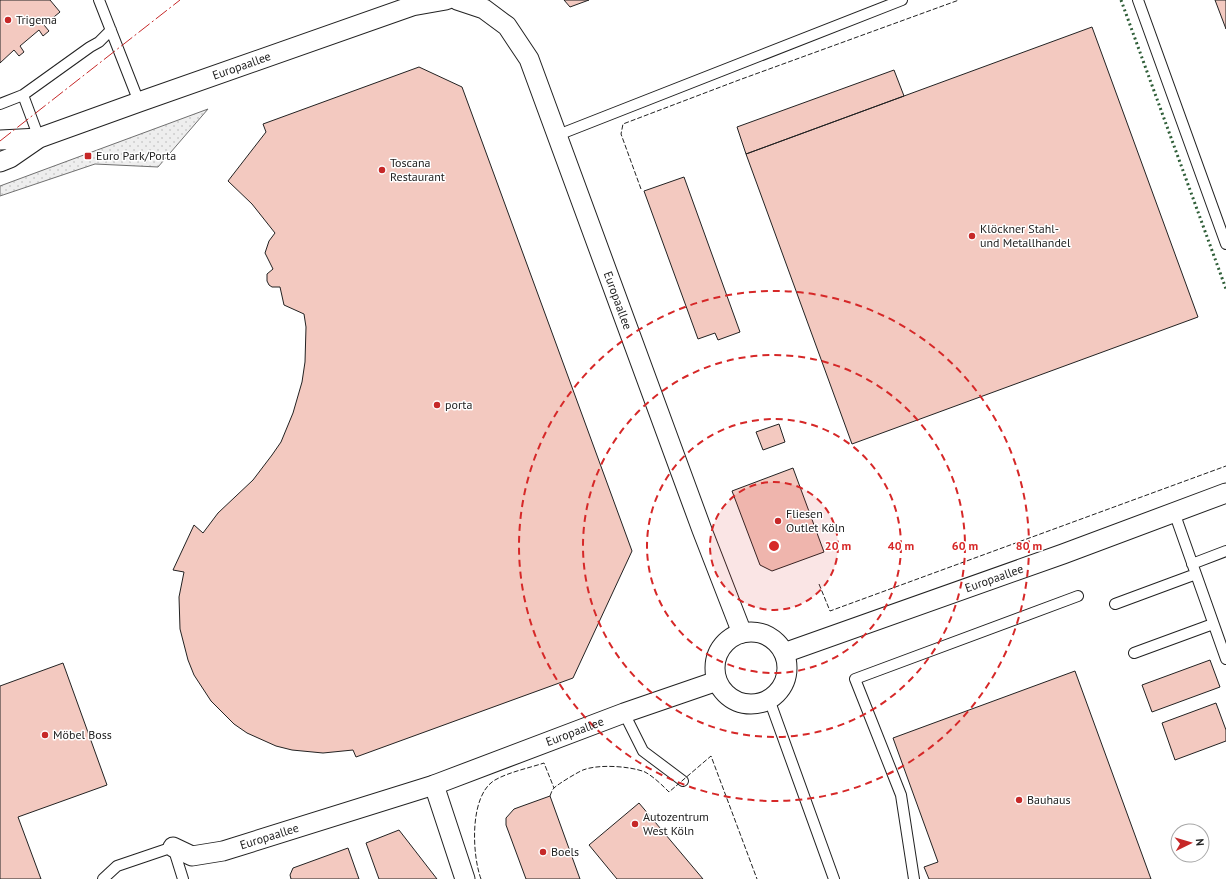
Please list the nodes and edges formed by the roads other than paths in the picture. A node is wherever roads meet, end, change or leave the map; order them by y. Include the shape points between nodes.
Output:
1 (99, 0) edge
2 (902, 0) edge
3 (1138, 0) edge
4 (433, 1) edge
5 (464, 1) edge
6 (111, 30) junction
7 (23, 95) junction
8 (139, 102) junction
9 (0, 104) edge
10 (558, 135) junction
11 (40, 138) junction
12 (0, 140) edge
13 (0, 162) edge
14 (1226, 244) edge
15 (1226, 493) edge
16 (1174, 512) junction
17 (1226, 551) edge
18 (1192, 564) junction
19 (1196, 574) junction
20 (1078, 596) dead end
21 (1115, 604) dead end
22 (1213, 624) junction
23 (742, 633) junction
24 (784, 653) junction
25 (1134, 653) dead end
26 (1226, 659) edge
27 (717, 681) junction
28 (769, 699) junction
29 (624, 713) junction
30 (683, 782) dead end
31 (434, 785) junction
32 (173, 848) junction
33 (103, 879) edge
34 (183, 879) edge
35 (465, 879) edge
36 (834, 879) edge
37 (914, 879) edge

1 - 6 lane
2 - 10 lane
3 - 14 lane
4 - 8 street, Europaallee via 412,6
5 - 10 street, Europaallee via 484,9 507,26 530,59
6 - 7 lane via 99,42
6 - 8 lane
7 - 9 lane
7 - 11 lane
8 - 11 street, Europaallee
10 - 23 street, Europaallee via 704,536
11 - 12 street, Europaallee
11 - 13 street, Europaallee
15 - 16 street, Europaallee
16 - 18 lane
16 - 24 street, Europaallee
17 - 18 lane
18 - 19 lane
19 - 21 lane
19 - 22 lane
20 - 37 lane via 855,679 901,795
22 - 25 lane
22 - 26 lane
23 - 24 street via 766,635 777,642
23 - 27 street via 732,636 718,651 715,661
24 - 28 street via 787,666 785,679 779,690
27 - 28 street via 724,692 734,700 746,704
27 - 29 street, Europaallee
28 - 36 lane
29 - 30 lane via 643,751
29 - 31 street, Europaallee
31 - 32 street, Europaallee via 223,851 192,856
31 - 35 street
32 - 33 lane via 117,866
32 - 34 lane

